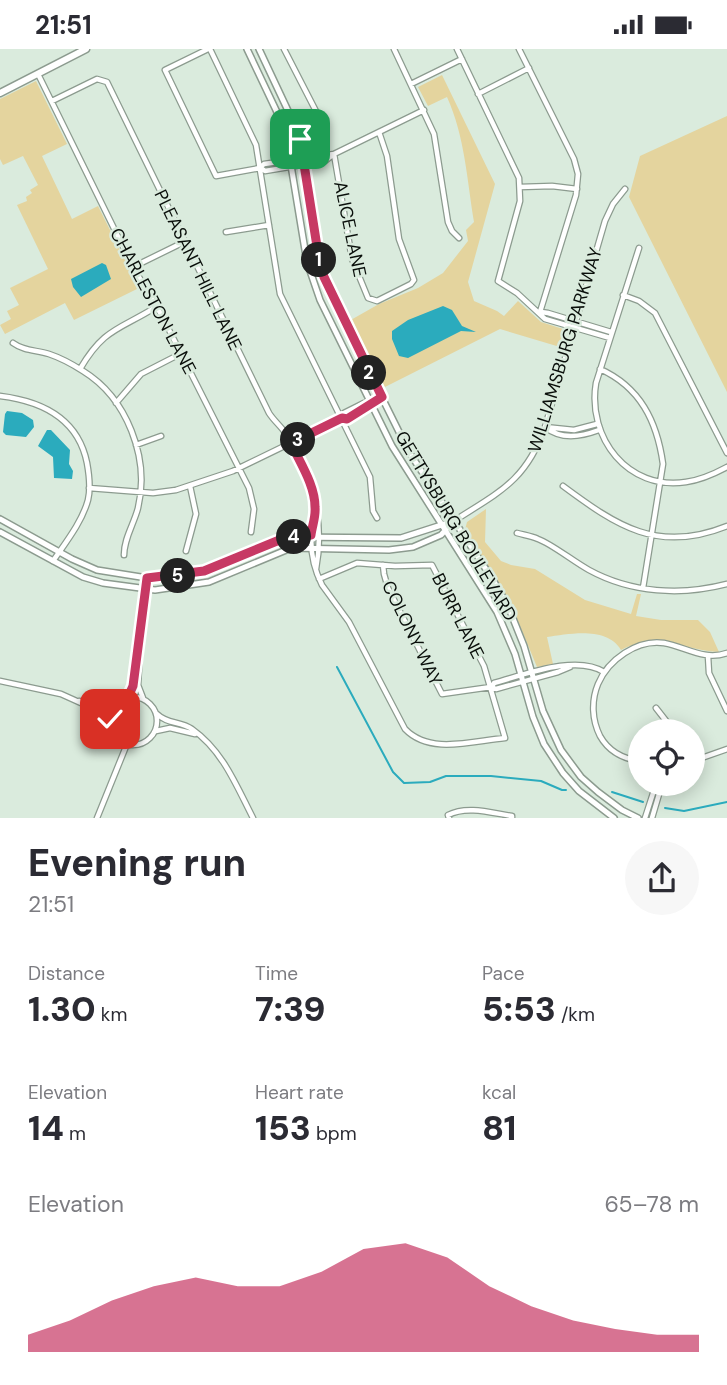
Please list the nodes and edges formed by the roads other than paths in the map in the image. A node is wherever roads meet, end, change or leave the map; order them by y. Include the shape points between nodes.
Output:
1 (86, 49) edge
2 (209, 49) edge
3 (247, 49) edge
4 (260, 49) edge
5 (284, 49) edge
6 (394, 49) edge
7 (457, 49) edge
8 (519, 49) edge
9 (462, 59) junction
10 (529, 68) junction
11 (38, 73) junction
12 (411, 84) junction
13 (0, 93) edge
14 (478, 94) junction
15 (52, 101) junction
16 (424, 110) junction
17 (319, 117) dead end
18 (379, 132) junction
19 (334, 154) junction
20 (304, 162) junction
21 (292, 164) junction
22 (260, 168) junction
23 (520, 187) junction
24 (577, 189) junction
25 (625, 189) dead end
26 (269, 225) junction
27 (226, 232) dead end
28 (459, 238) dead end
29 (184, 242) junction
30 (639, 248) dead end
31 (134, 267) junction
32 (623, 295) junction
33 (156, 306) junction
34 (540, 313) junction
35 (576, 321) junction
36 (574, 328) junction
37 (610, 335) junction
38 (13, 343) dead end
39 (180, 354) junction
40 (80, 369) junction
41 (600, 369) junction
42 (0, 397) edge
43 (382, 397) junction
44 (116, 403) junction
45 (370, 403) junction
46 (342, 418) junction
47 (545, 427) junction
48 (598, 427) junction
49 (161, 436) dead end
50 (291, 443) junction
51 (136, 445) junction
52 (727, 453) edge
53 (727, 467) edge
54 (240, 468) junction
55 (661, 482) junction
56 (190, 486) junction
57 (563, 486) dead end
58 (89, 488) junction
59 (140, 492) junction
60 (377, 518) dead end
61 (0, 519) edge
62 (454, 520) junction
63 (444, 526) junction
64 (727, 526) edge
65 (0, 531) edge
66 (251, 532) dead end
67 (517, 533) dead end
68 (653, 535) junction
69 (315, 536) junction
70 (314, 547) junction
71 (186, 551) dead end
72 (59, 552) junction
73 (124, 555) dead end
74 (52, 561) junction
75 (383, 565) junction
76 (206, 571) junction
77 (147, 578) junction
78 (319, 579) junction
79 (209, 582) junction
80 (727, 584) edge
81 (643, 588) junction
82 (146, 590) junction
83 (139, 640) junction
84 (727, 653) edge
85 (708, 656) junction
86 (604, 672) junction
87 (534, 676) junction
88 (523, 679) junction
89 (0, 681) edge
90 (491, 687) junction
91 (128, 697) junction
92 (144, 699) junction
93 (75, 700) junction
94 (115, 705) junction
95 (656, 708) dead end
96 (727, 711) edge
97 (156, 714) junction
98 (665, 719) edge
99 (110, 721) junction
100 (155, 731) junction
101 (195, 733) junction
102 (505, 738) joint
103 (127, 744) junction
104 (727, 748) edge
105 (705, 756) edge
106 (628, 758) edge
107 (652, 796) edge
108 (658, 796) edge
109 (449, 817) edge
110 (97, 818) edge
111 (253, 818) edge
112 (512, 818) edge
113 (614, 818) edge
114 (638, 818) edge
115 (645, 818) edge
116 (652, 818) edge

1 - 11 main road
2 - 22 street via 251,132
2 - 22 street via 165,70 216,176
3 - 21 street, GETTYSBURG BOULEVARD via 283,123
4 - 20 street, GETTYSBURG BOULEVARD via 293,118
5 - 17 street
6 - 12 street
7 - 9 street
8 - 10 street
9 - 12 street
9 - 14 street
10 - 14 street
10 - 24 street via 577,166
11 - 13 main road
11 - 15 street, CHARLESTON LANE
12 - 16 street
14 - 23 street
15 - 29 street, PLEASANT HILL LANE via 97,79 107,82
15 - 31 street, CHARLESTON LANE
16 - 18 street
16 - 28 street via 436,142 448,222
18 - 19 street
18 - 19 street, ALICE LANE via 399,239 414,281 377,301 362,287 352,259
19 - 20 street via 325,161
20 - 21 street
20 - 43 street, GETTYSBURG BOULEVARD via 324,277
21 - 22 street via 265,171
21 - 45 street, GETTYSBURG BOULEVARD via 314,285
22 - 26 street
23 - 24 street
23 - 34 street via 498,281
24 - 34 street
25 - 35 street, WILLIAMSBURG PARKWAY via 605,221
26 - 27 street
26 - 46 street via 281,293
29 - 31 street
29 - 50 street, PLEASANT HILL LANE via 269,413
30 - 32 street
31 - 33 street, CHARLESTON LANE
32 - 37 street
32 - 52 street via 654,313
33 - 39 street, CHARLESTON LANE
33 - 40 street via 108,333
34 - 35 street
34 - 36 street
35 - 36 street, WILLIAMSBURG PARKWAY
35 - 37 street
36 - 37 street
36 - 47 street, WILLIAMSBURG PARKWAY
37 - 41 street
38 - 40 street
39 - 44 street via 134,380
39 - 54 street, CHARLESTON LANE
40 - 44 street
41 - 48 street via 594,397
41 - 55 street via 618,377 638,397 661,445
42 - 58 street via 41,405 66,422 80,441
43 - 45 street
43 - 62 street, GETTYSBURG BOULEVARD via 409,452
44 - 51 street
45 - 46 street via 357,414
45 - 63 street, GETTYSBURG BOULEVARD
46 - 50 street
46 - 60 street via 370,477
47 - 48 street via 566,436 584,435
47 - 62 street, WILLIAMSBURG PARKWAY via 535,453 517,478
48 - 55 street via 622,464
49 - 51 street
50 - 54 street
50 - 69 street, PLEASANT HILL LANE via 314,494
51 - 59 street
53 - 55 street via 695,481
54 - 56 street
54 - 66 street, CHARLESTON LANE via 253,497
55 - 68 street
56 - 59 street
56 - 71 street via 196,514
57 - 68 street via 620,526
58 - 59 street
58 - 72 street via 81,517
59 - 73 street
61 - 72 street, WILLIAMSBURG PARKWAY
62 - 63 street, WILLIAMSBURG PARKWAY
62 - 87 street, GETTYSBURG BOULEVARD via 508,606
63 - 69 street, WILLIAMSBURG PARKWAY via 401,537
63 - 70 street, WILLIAMSBURG PARKWAY via 435,539 407,548
63 - 88 street, GETTYSBURG BOULEVARD via 497,612
64 - 68 street via 684,537
65 - 74 street, WILLIAMSBURG PARKWAY
67 - 81 street via 540,539 593,572
68 - 81 street
69 - 70 street, PLEASANT HILL LANE
69 - 76 street, WILLIAMSBURG PARKWAY via 277,541
70 - 78 street, PLEASANT HILL LANE via 311,558
70 - 79 street, WILLIAMSBURG PARKWAY via 286,550
72 - 74 street
72 - 77 street, WILLIAMSBURG PARKWAY via 97,570
74 - 82 street, WILLIAMSBURG PARKWAY via 83,577
75 - 78 street, BURR LANE via 356,563
75 - 90 street, BURR LANE via 432,565
75 - 90 street, COLONY WAY via 388,588 442,694
76 - 77 street, WILLIAMSBURG PARKWAY
76 - 79 street
77 - 82 street
78 - 102 street, PLEASANT HILL LANE via 349,622 408,732 438,744
79 - 82 street, WILLIAMSBURG PARKWAY
80 - 81 street via 676,592
82 - 83 street
83 - 91 street
83 - 92 street via 139,688
84 - 85 street
85 - 86 street via 654,643 623,653
85 - 96 street via 709,673
86 - 87 street, COLONY WAY via 584,665
86 - 106 street via 594,695 598,730 614,752
87 - 88 street, COLONY WAY
87 - 114 street, GETTYSBURG BOULEVARD via 547,721 568,760 597,792
88 - 90 street, COLONY WAY
88 - 113 street, GETTYSBURG BOULEVARD via 539,734 556,763 587,799
89 - 93 street
90 - 102 street, BURR LANE
91 - 92 street
91 - 94 street
92 - 97 street
93 - 94 street
93 - 99 street
94 - 99 street
95 - 98 street
97 - 100 street
97 - 101 street
99 - 103 street via 115,736
100 - 101 street via 170,728
100 - 103 street via 144,742
101 - 111 street via 223,759
103 - 110 street
104 - 105 street
107 - 115 street
108 - 116 street
109 - 112 street via 469,811

